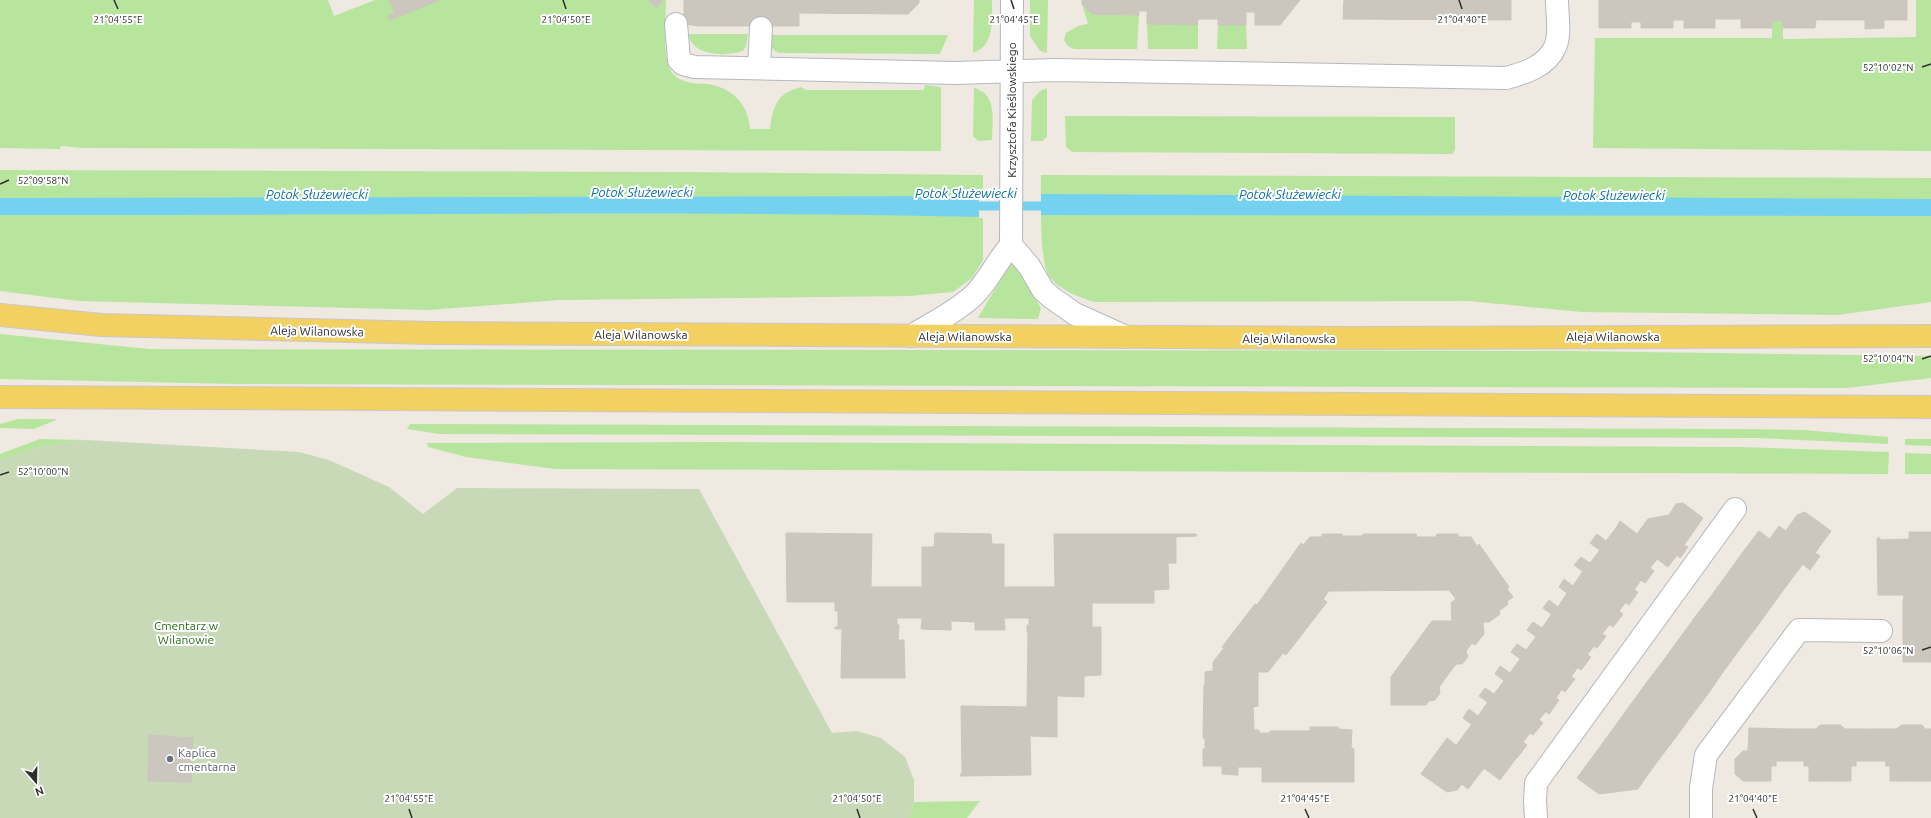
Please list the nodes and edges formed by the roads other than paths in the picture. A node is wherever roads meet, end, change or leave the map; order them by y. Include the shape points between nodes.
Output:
1 (1012, 0) edge
2 (1557, 0) edge
3 (676, 24) dead end
4 (761, 28) dead end
5 (759, 68) junction
6 (1011, 70) junction
7 (1011, 237) junction
8 (0, 315) edge
9 (911, 336) junction
10 (1931, 336) edge
11 (1126, 337) junction
12 (0, 397) edge
13 (1931, 407) edge
14 (1735, 509) dead end
15 (1881, 631) dead end
16 (1536, 818) edge
17 (1702, 818) edge

1 - 6 street, Krzysztofa Kieślowskiego
2 - 6 street via 1556,47 1546,60 1528,72 1506,78
3 - 5 street via 678,54 683,64 695,67
4 - 5 street
5 - 6 street via 955,73
6 - 7 street, Krzysztofa Kieślowskiego
7 - 9 street via 974,295
7 - 11 street via 1043,290 1052,298 1075,314
8 - 9 main road, Aleja Wilanowska via 101,325 210,329
9 - 11 main road, Aleja Wilanowska
10 - 11 main road, Aleja Wilanowska
12 - 13 main road
14 - 16 street via 1536,783
15 - 17 street via 1799,630 1706,755 1701,788

